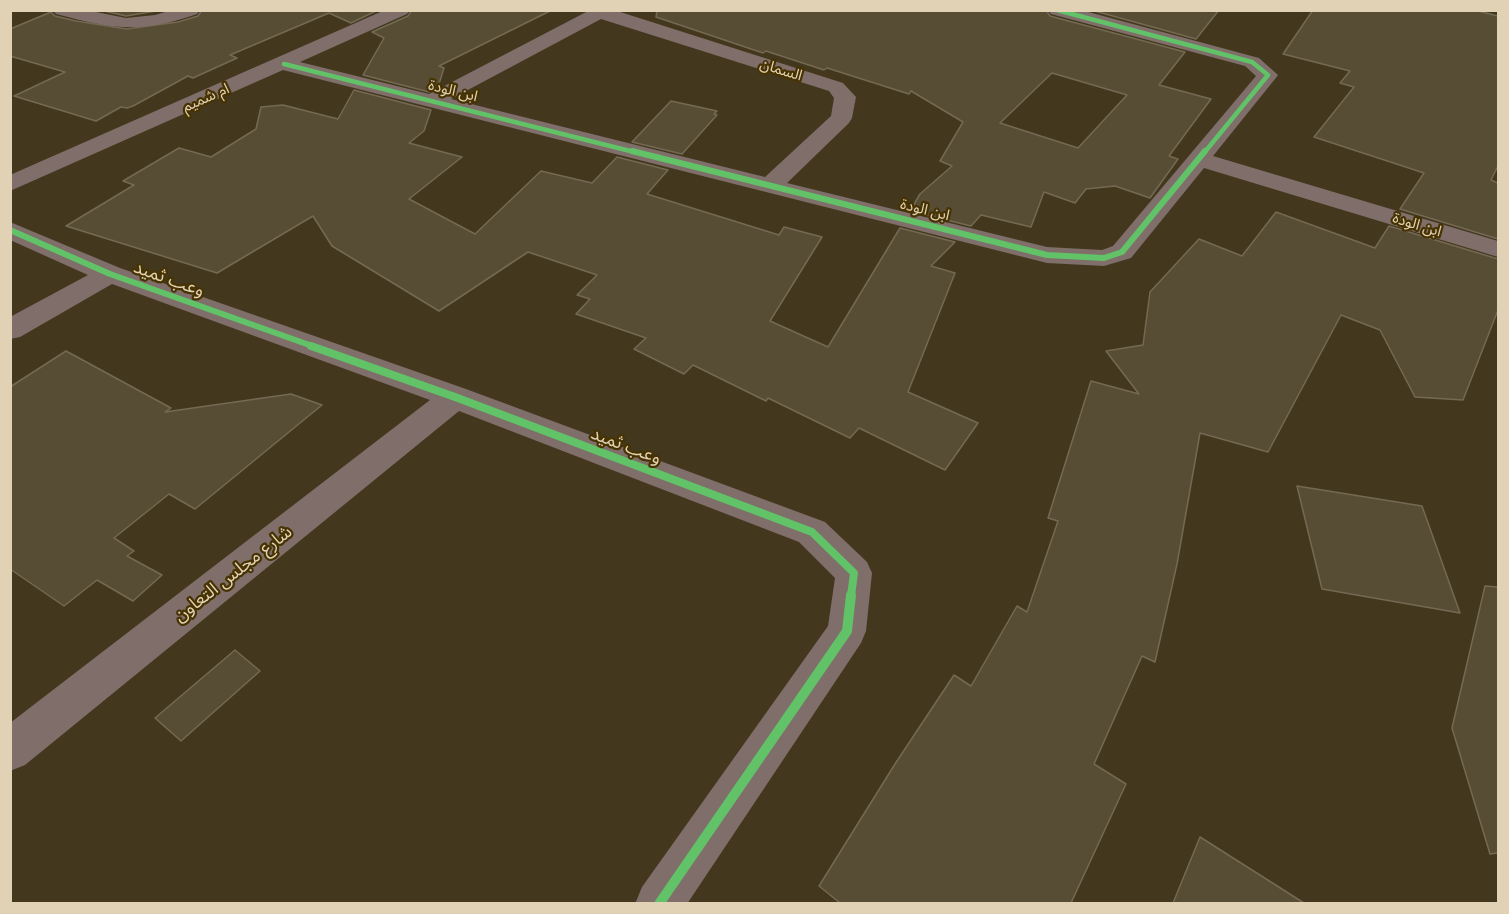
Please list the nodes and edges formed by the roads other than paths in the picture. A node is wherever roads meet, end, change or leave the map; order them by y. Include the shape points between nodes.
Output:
1 (62, 10) edge
2 (191, 10) edge
3 (401, 10) edge
4 (1057, 10) edge
5 (602, 12) edge
6 (284, 64) junction
7 (434, 100) junction
8 (1198, 159) junction
9 (10, 184) edge
10 (771, 185) junction
11 (10, 230) edge
12 (1498, 249) edge
13 (110, 274) junction
14 (10, 330) edge
15 (455, 397) junction
16 (10, 750) edge
17 (659, 903) edge

1 - 2 street via 119,25 156,22
3 - 6 street, ام شميم
4 - 8 street, ابن الودة via 1252,62 1268,75
5 - 7 street, ابن الودة
5 - 10 street, السمان via 836,87 845,97 841,118
6 - 7 street, ابن الودة
6 - 9 street, ام شميم
7 - 10 street, ابن الودة
8 - 10 street, ابن الودة via 1122,252 1104,258 1047,255
8 - 12 street, ابن الودة
11 - 13 street, وعب ثميد
13 - 14 street
13 - 15 street, وعب ثميد
15 - 16 street, شارع مجلس التعاون
15 - 17 street, وعب ثميد via 812,532 854,573 847,631

